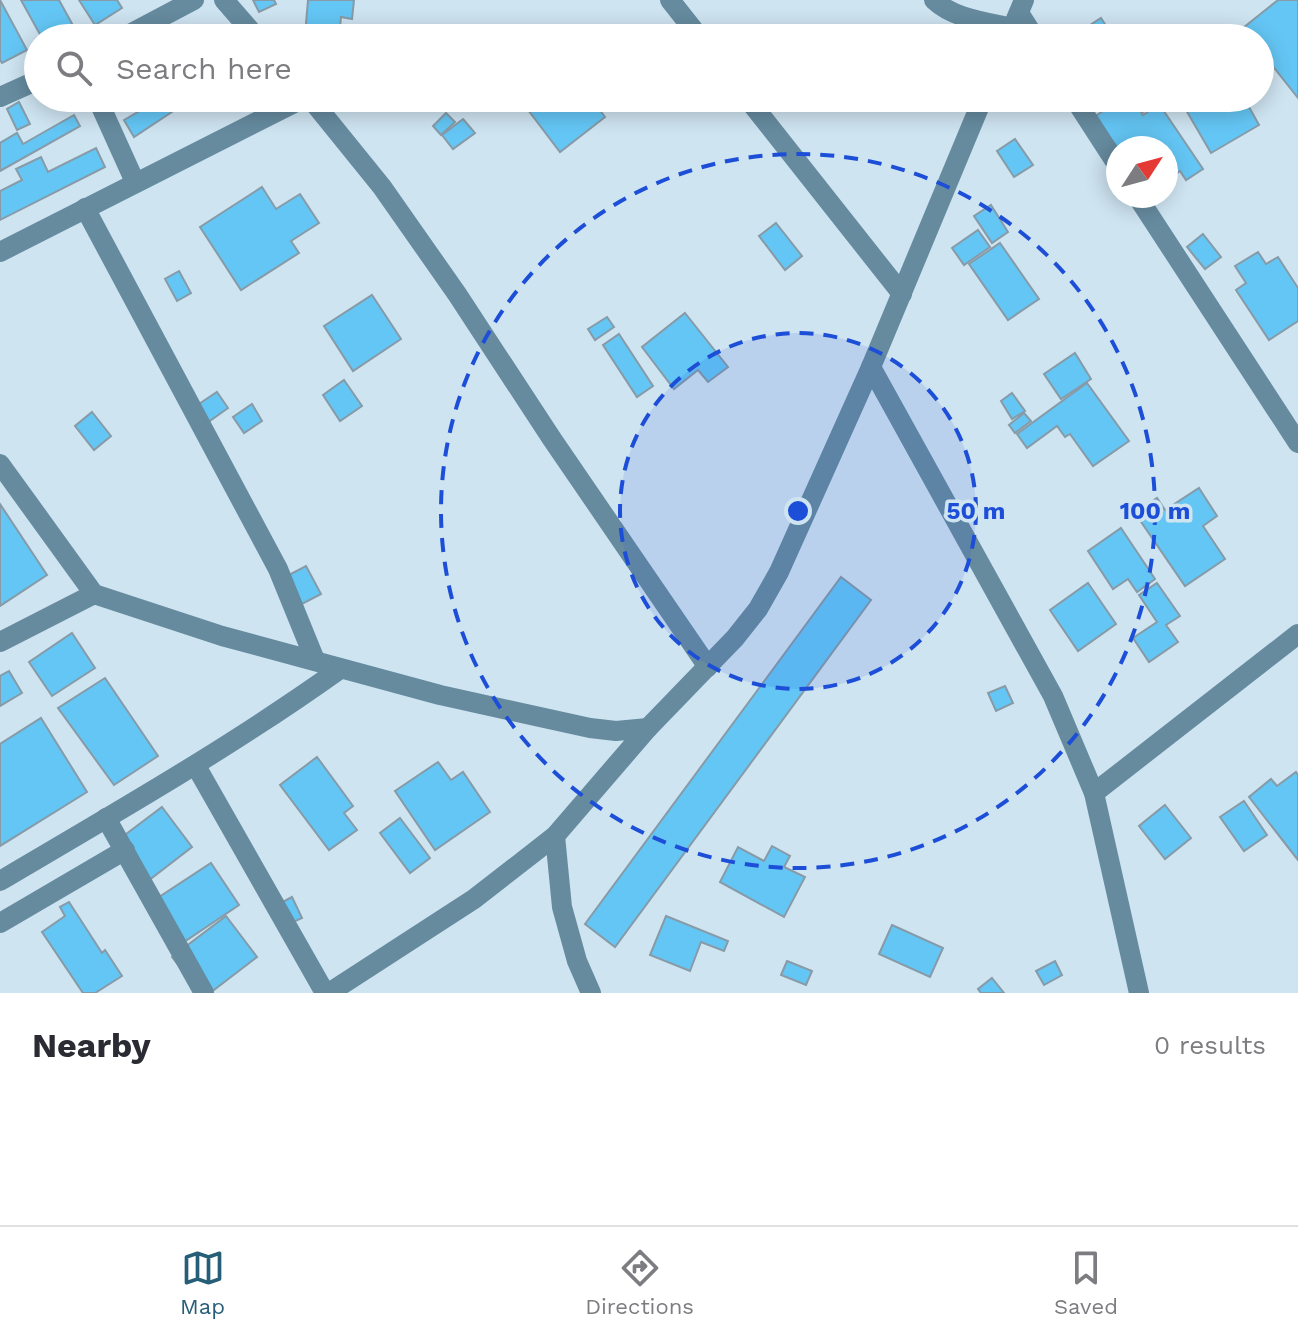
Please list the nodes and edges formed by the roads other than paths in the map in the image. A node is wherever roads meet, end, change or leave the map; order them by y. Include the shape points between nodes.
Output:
1 (194, 0) edge
2 (224, 0) edge
3 (670, 0) edge
4 (934, 0) edge
5 (1016, 20) edge
6 (149, 24) edge
7 (245, 24) edge
8 (689, 24) edge
9 (24, 86) edge
10 (0, 97) edge
11 (103, 112) edge
12 (277, 112) edge
13 (321, 112) edge
14 (758, 112) edge
15 (977, 112) edge
16 (1083, 112) edge
17 (1106, 147) edge
18 (135, 182) junction
19 (85, 208) junction
20 (1145, 208) edge
21 (2, 247) edge
22 (902, 294) junction
23 (871, 367) junction
24 (1298, 443) edge
25 (0, 464) edge
26 (94, 594) junction
27 (1298, 634) edge
28 (0, 642) edge
29 (315, 660) junction
30 (708, 667) junction
31 (340, 669) junction
32 (648, 728) junction
33 (196, 766) junction
34 (1094, 793) junction
35 (106, 818) junction
36 (555, 836) junction
37 (125, 850) junction
38 (0, 880) edge
39 (0, 923) edge
40 (204, 993) edge
41 (327, 993) edge
42 (591, 993) edge
43 (1139, 993) edge

1 - 6 street
2 - 7 street
3 - 8 street
4 - 5 street via 968,17
9 - 10 street
11 - 18 street
12 - 18 street
13 - 30 street via 457,294
14 - 22 street
15 - 22 street
16 - 17 street
18 - 19 street
19 - 21 street
19 - 29 street via 278,569
20 - 24 street
22 - 23 street
23 - 30 street via 779,572 758,609
23 - 34 street via 1053,696
25 - 26 street
26 - 28 street
26 - 29 street
27 - 34 street
29 - 31 street
30 - 32 street
31 - 32 street via 590,728
31 - 33 street
32 - 36 street
33 - 35 street
33 - 41 street
34 - 43 street
35 - 37 street
35 - 38 street
36 - 41 street via 495,884
36 - 42 street via 562,907
37 - 39 street
37 - 40 street

